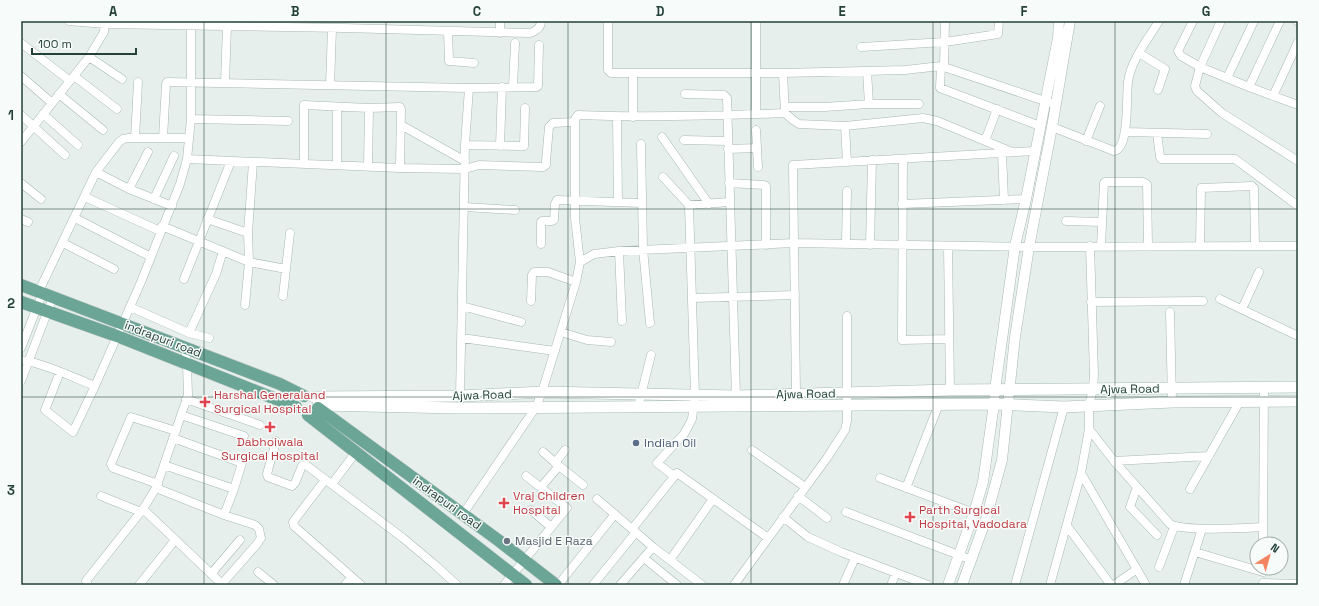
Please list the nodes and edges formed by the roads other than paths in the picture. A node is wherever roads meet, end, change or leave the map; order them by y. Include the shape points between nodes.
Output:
1 (69, 21) edge
2 (288, 21) edge
3 (349, 21) edge
4 (500, 21) edge
5 (541, 21) edge
6 (608, 21) edge
7 (756, 21) edge
8 (946, 21) edge
9 (999, 21) edge
10 (1059, 21) edge
11 (1070, 21) edge
12 (1158, 21) edge
13 (1193, 21) edge
14 (1221, 21) edge
15 (1254, 21) edge
16 (1280, 21) edge
17 (105, 23) edge
18 (148, 23) edge
19 (191, 23) edge
20 (227, 26) junction
21 (301, 28) junction
22 (343, 28) junction
23 (332, 29) junction
24 (448, 31) junction
25 (500, 33) junction
26 (945, 42) junction
27 (1298, 42) edge
28 (21, 43) edge
29 (515, 43) dead end
30 (539, 45) dead end
31 (861, 47) dead end
32 (1139, 53) junction
33 (89, 56) junction
34 (474, 63) dead end
35 (942, 66) junction
36 (1200, 67) junction
37 (867, 71) junction
38 (633, 73) junction
39 (756, 73) junction
40 (783, 73) junction
41 (21, 76) edge
42 (72, 78) junction
43 (1227, 78) junction
44 (122, 79) dead end
45 (138, 82) dead end
46 (190, 82) junction
47 (226, 83) junction
48 (330, 85) junction
49 (502, 87) junction
50 (513, 87) junction
51 (1250, 87) junction
52 (469, 88) junction
53 (1158, 90) dead end
54 (59, 94) junction
55 (685, 94) dead end
56 (1273, 96) junction
57 (1045, 101) junction
58 (1297, 101) edge
59 (52, 103) junction
60 (869, 104) junction
61 (919, 104) dead end
62 (1056, 104) junction
63 (1100, 106) dead end
64 (337, 107) junction
65 (117, 108) dead end
66 (369, 108) junction
67 (525, 108) dead end
68 (785, 110) junction
69 (997, 110) junction
70 (43, 114) junction
71 (756, 114) junction
72 (21, 115) edge
73 (727, 115) junction
74 (616, 117) junction
75 (633, 117) junction
76 (191, 119) junction
77 (288, 120) dead end
78 (575, 122) junction
79 (401, 125) junction
80 (34, 126) junction
81 (845, 126) junction
82 (1040, 126) junction
83 (1052, 128) junction
84 (103, 130) dead end
85 (756, 130) dead end
86 (1126, 132) junction
87 (1157, 133) junction
88 (1207, 134) dead end
89 (662, 137) dead end
90 (135, 138) junction
91 (163, 138) junction
92 (189, 138) junction
93 (684, 140) dead end
94 (985, 141) junction
95 (1086, 141) junction
96 (21, 142) edge
97 (641, 144) dead end
98 (78, 145) dead end
99 (465, 145) junction
100 (727, 145) junction
101 (500, 146) junction
102 (757, 148) junction
103 (1035, 151) junction
104 (148, 152) dead end
105 (1002, 152) junction
106 (1012, 152) junction
107 (66, 155) dead end
108 (174, 156) dead end
109 (187, 159) junction
110 (903, 159) junction
111 (872, 160) junction
112 (231, 161) junction
113 (1298, 161) edge
114 (253, 162) junction
115 (847, 162) junction
116 (304, 164) junction
117 (337, 165) junction
118 (465, 165) junction
119 (368, 167) junction
120 (758, 167) dead end
121 (400, 168) junction
122 (96, 172) junction
123 (663, 177) dead end
124 (21, 183) edge
125 (729, 184) junction
126 (129, 188) junction
127 (847, 191) dead end
128 (86, 197) junction
129 (41, 199) dead end
130 (154, 199) junction
131 (1026, 199) junction
132 (575, 200) junction
133 (1004, 200) junction
134 (618, 202) junction
135 (729, 202) junction
136 (642, 203) junction
137 (709, 204) junction
138 (902, 204) junction
139 (689, 205) junction
140 (172, 206) junction
141 (1298, 206) edge
142 (464, 207) junction
143 (515, 210) dead end
144 (75, 218) junction
145 (207, 219) junction
146 (1066, 221) dead end
147 (1102, 222) junction
148 (161, 228) junction
149 (248, 233) junction
150 (290, 233) dead end
151 (199, 241) junction
152 (63, 243) junction
153 (794, 243) junction
154 (541, 244) dead end
155 (766, 244) junction
156 (846, 244) junction
157 (870, 245) junction
158 (902, 245) junction
159 (731, 246) junction
160 (948, 246) junction
161 (1015, 246) junction
162 (1029, 246) junction
163 (1090, 246) junction
164 (1101, 246) junction
165 (1148, 246) junction
166 (1200, 246) junction
167 (1255, 246) junction
168 (1298, 246) edge
169 (690, 247) junction
170 (643, 249) junction
171 (619, 250) junction
172 (223, 251) junction
173 (151, 257) junction
174 (249, 262) junction
175 (580, 262) junction
176 (114, 269) dead end
177 (286, 269) junction
178 (1259, 272) dead end
179 (184, 279) dead end
180 (576, 282) junction
181 (21, 285) edge
182 (45, 293) junction
183 (795, 295) junction
184 (283, 296) dead end
185 (693, 298) junction
186 (733, 298) junction
187 (1220, 299) dead end
188 (531, 301) dead end
189 (1203, 301) dead end
190 (21, 302) edge
191 (1091, 302) junction
192 (245, 305) dead end
193 (462, 306) junction
194 (130, 307) junction
195 (1242, 309) junction
196 (42, 310) junction
197 (1170, 312) dead end
198 (847, 316) dead end
199 (622, 321) dead end
200 (521, 322) dead end
201 (650, 323) dead end
202 (122, 324) junction
203 (560, 332) junction
204 (189, 333) junction
205 (117, 336) junction
206 (1298, 336) edge
207 (209, 338) dead end
208 (462, 338) junction
209 (949, 339) junction
210 (611, 342) dead end
211 (21, 348) edge
212 (185, 348) junction
213 (555, 351) junction
214 (651, 355) dead end
215 (25, 361) edge
216 (187, 363) junction
217 (60, 372) junction
218 (21, 381) edge
219 (95, 386) junction
220 (1264, 387) junction
221 (1298, 387) edge
222 (1171, 388) junction
223 (1093, 389) junction
224 (950, 390) junction
225 (995, 390) junction
226 (1009, 390) junction
227 (542, 392) junction
228 (641, 394) junction
229 (796, 394) junction
230 (846, 394) junction
231 (695, 395) junction
232 (460, 396) junction
233 (736, 396) junction
234 (186, 399) junction
235 (1240, 401) junction
236 (1264, 401) junction
237 (1298, 401) edge
238 (314, 402) junction
239 (1172, 402) junction
240 (939, 404) junction
241 (994, 404) junction
242 (1008, 404) junction
243 (847, 405) junction
244 (1089, 405) junction
245 (694, 406) junction
246 (296, 407) junction
247 (536, 407) junction
248 (638, 407) junction
249 (1064, 407) junction
250 (181, 415) junction
251 (308, 415) junction
252 (260, 425) dead end
253 (1089, 429) junction
254 (175, 435) junction
255 (244, 436) dead end
256 (276, 441) dead end
257 (565, 450) dead end
258 (752, 450) dead end
259 (356, 452) junction
260 (543, 452) dead end
261 (1209, 456) junction
262 (1114, 461) junction
263 (557, 464) junction
264 (164, 465) junction
265 (1081, 473) junction
266 (526, 476) dead end
267 (674, 476) junction
268 (880, 478) dead end
269 (328, 482) junction
270 (583, 485) dead end
271 (157, 486) junction
272 (805, 487) junction
273 (1137, 487) junction
274 (541, 488) junction
275 (906, 488) junction
276 (234, 489) junction
277 (1190, 489) dead end
278 (101, 496) dead end
279 (798, 496) junction
280 (597, 499) dead end
281 (713, 499) junction
282 (531, 510) dead end
283 (142, 511) junction
284 (846, 512) dead end
285 (974, 513) junction
286 (463, 514) junction
287 (615, 514) junction
288 (224, 515) junction
289 (783, 517) junction
290 (827, 518) dead end
291 (1067, 526) junction
292 (552, 527) junction
293 (1174, 527) junction
294 (1264, 527) junction
295 (1202, 528) junction
296 (634, 530) junction
297 (1157, 534) dead end
298 (1263, 536) edge
299 (768, 538) junction
300 (175, 540) junction
301 (240, 540) dead end
302 (653, 547) junction
303 (1195, 552) junction
304 (958, 555) junction
305 (644, 558) junction
306 (855, 558) junction
307 (670, 560) junction
308 (972, 560) junction
309 (524, 561) junction
310 (1249, 566) edge
311 (1159, 568) dead end
312 (1137, 569) junction
313 (258, 572) dead end
314 (896, 573) junction
315 (211, 574) junction
316 (513, 575) junction
317 (352, 577) junction
318 (1263, 584) edge
319 (1298, 584) edge
320 (88, 585) edge
321 (139, 585) edge
322 (222, 585) edge
323 (274, 585) edge
324 (345, 585) edge
325 (361, 585) edge
326 (457, 585) edge
327 (504, 585) edge
328 (526, 585) edge
329 (557, 585) edge
330 (593, 585) edge
331 (620, 585) edge
332 (677, 585) edge
333 (702, 585) edge
334 (734, 585) edge
335 (843, 585) edge
336 (891, 585) edge
337 (928, 585) edge
338 (948, 585) edge
339 (963, 585) edge
340 (1015, 585) edge
341 (1050, 585) edge
342 (1113, 585) edge
343 (1146, 585) edge
344 (1184, 585) edge

1 - 17 street
2 - 21 street
3 - 22 street
4 - 25 street
5 - 25 street via 540,27 533,32
6 - 38 street via 608,70 611,73
7 - 39 street
8 - 26 street
9 - 26 street via 998,34
10 - 57 street
11 - 62 street
12 - 32 street
13 - 36 street via 1178,54
14 - 36 street
15 - 43 street
16 - 51 street
17 - 18 street
17 - 33 street via 101,38
18 - 19 street
19 - 20 street
19 - 46 street
20 - 21 street
20 - 47 street
21 - 23 street
22 - 23 street
22 - 24 street
23 - 48 street
24 - 25 street
24 - 34 street via 448,61
26 - 31 street
26 - 35 street
27 - 56 street
28 - 42 street
29 - 50 street
30 - 50 street via 538,86
32 - 53 street via 1165,69
32 - 86 street via 1128,81
33 - 42 street
33 - 44 street
35 - 37 street
35 - 57 street
35 - 69 street via 940,88
36 - 43 street
36 - 113 street via 1195,86 1197,91 1222,113
37 - 40 street
37 - 60 street
38 - 39 street
38 - 75 street
39 - 40 street
39 - 71 street
40 - 68 street
41 - 59 street
42 - 54 street
42 - 65 street
43 - 51 street
45 - 90 street
46 - 47 street
46 - 76 street
46 - 91 street via 166,84
47 - 48 street
48 - 52 street
49 - 50 street
49 - 52 street
49 - 101 street
51 - 56 street
52 - 99 street
54 - 59 street
54 - 84 street
55 - 73 street via 724,95 727,98
56 - 58 street
57 - 62 street
57 - 82 street
59 - 70 street
60 - 61 street
60 - 68 street
62 - 83 street
63 - 95 street
64 - 66 street
64 - 116 street via 304,105
64 - 117 street
66 - 79 street via 400,107
66 - 119 street
67 - 101 street via 524,146
68 - 71 street
68 - 81 street via 799,124
69 - 82 street
69 - 94 street
70 - 80 street
70 - 98 street
71 - 73 street
72 - 80 street
73 - 75 street
73 - 100 street
74 - 75 street
74 - 78 street via 578,115
74 - 134 street
76 - 77 street
76 - 92 street
78 - 118 street via 553,123 549,127 546,165 543,167
78 - 132 street
79 - 118 street
79 - 121 street
80 - 96 street
80 - 107 street
81 - 94 street via 922,118 937,121
81 - 115 street
82 - 103 street
83 - 95 street
83 - 162 street
85 - 102 street
86 - 87 street
86 - 95 street via 1119,149 1114,152
87 - 88 street
87 - 141 street via 1161,159 1235,159
89 - 137 street
90 - 91 street
90 - 122 street via 119,142
91 - 92 street
92 - 109 street
93 - 100 street
94 - 106 street
97 - 136 street
99 - 101 street
99 - 118 street
100 - 102 street
100 - 125 street
102 - 120 street
103 - 106 street
103 - 131 street
104 - 126 street
105 - 106 street
105 - 110 street
105 - 133 street
108 - 130 street
109 - 112 street
109 - 140 street
110 - 111 street
110 - 138 street
111 - 115 street
111 - 157 street
112 - 114 street
112 - 145 street
114 - 116 street
114 - 149 street
115 - 153 street via 793,165
116 - 117 street
117 - 119 street
118 - 121 street
118 - 142 street
119 - 121 street
122 - 126 street
122 - 128 street
123 - 139 street
124 - 129 street
125 - 135 street
125 - 155 street via 766,186
126 - 130 street
127 - 156 street
128 - 144 street
128 - 148 street
130 - 140 street
131 - 133 street
131 - 161 street
132 - 134 street
132 - 154 street via 556,202 554,220 541,222
132 - 175 street
133 - 138 street
134 - 136 street
135 - 137 street
135 - 159 street
136 - 170 street
137 - 139 street
138 - 158 street
139 - 169 street
140 - 148 street
142 - 143 street
142 - 193 street
144 - 152 street
144 - 173 street
145 - 149 street
145 - 151 street
146 - 147 street
147 - 164 street
147 - 165 street via 1105,182 1146,182
148 - 151 street
148 - 173 street
149 - 174 street
150 - 177 street
151 - 172 street
151 - 179 street
152 - 176 street
152 - 182 street
153 - 155 street
153 - 156 street
153 - 183 street
155 - 159 street
156 - 157 street
157 - 158 street
158 - 160 street
158 - 209 street via 902,340
159 - 169 street
159 - 186 street
160 - 161 street
160 - 209 street
161 - 162 street
161 - 225 street
162 - 163 street
162 - 226 street
163 - 164 street
163 - 191 street
164 - 165 street
165 - 166 street
166 - 167 street
166 - 167 street via 1201,188 1252,186
167 - 168 street
169 - 170 street
169 - 185 street
170 - 171 street
170 - 201 street
171 - 175 street via 594,254
171 - 199 street
172 - 174 street
172 - 204 street via 216,274
173 - 194 street
174 - 177 street
174 - 192 street
175 - 180 street
177 - 184 street
178 - 195 street
180 - 188 street via 548,272 534,272
180 - 203 street
181 - 182 main road, indrapuri road
182 - 196 street
182 - 196 street
182 - 202 main road, indrapuri road
183 - 186 street
183 - 229 street
185 - 186 street
185 - 231 street
186 - 233 street
187 - 195 street
189 - 191 street
190 - 196 main road, indrapuri road
191 - 223 street
193 - 200 street
193 - 208 street
194 - 202 street
194 - 204 street
195 - 206 street
196 - 205 main road, indrapuri road
196 - 211 street
196 - 215 street
197 - 222 street
198 - 230 street
202 - 205 street
202 - 212 main road, indrapuri road
203 - 210 street via 587,340
203 - 213 street
204 - 207 street
205 - 216 main road, indrapuri road
205 - 219 street
208 - 213 street
208 - 232 street
209 - 224 street
212 - 216 street
212 - 238 main road, indrapuri road via 280,384
213 - 227 street
214 - 228 street
215 - 217 street
215 - 218 street
216 - 234 street
216 - 246 main road, indrapuri road
217 - 219 street
217 - 219 street via 45,410 71,431 74,431
220 - 221 main road, Ajwa Road
220 - 222 main road, Ajwa Road
220 - 236 street
222 - 223 main road, Ajwa Road
222 - 239 street
223 - 226 main road, Ajwa Road
223 - 244 street
224 - 225 main road, Ajwa Road
224 - 230 main road, Ajwa Road
225 - 226 main road, Ajwa Road
225 - 241 street
226 - 242 street
227 - 228 main road, Ajwa Road
227 - 232 main road, Ajwa Road
227 - 247 street
228 - 231 main road, Ajwa Road
228 - 248 street
229 - 230 main road, Ajwa Road
229 - 233 main road, Ajwa Road
230 - 243 street
231 - 233 main road, Ajwa Road
231 - 245 street
232 - 238 main road, Ajwa Road
234 - 250 street
234 - 252 street
235 - 236 main road, Ajwa Road
235 - 239 main road, Ajwa Road
235 - 261 street
236 - 237 main road, Ajwa Road
236 - 294 street
238 - 246 main road via 299,398
238 - 247 main road, Ajwa Road
238 - 251 main road via 313,414
238 - 286 main road, indrapuri road
239 - 244 main road, Ajwa Road
240 - 241 main road, Ajwa Road
240 - 243 main road, Ajwa Road
240 - 275 street
241 - 242 main road, Ajwa Road
241 - 285 street via 982,482
242 - 249 main road, Ajwa Road
242 - 308 street via 1002,460
243 - 245 main road, Ajwa Road
243 - 272 street via 845,430
244 - 249 main road, Ajwa Road
244 - 253 street
245 - 248 main road, Ajwa Road
245 - 267 street via 692,419 684,434 657,463
246 - 251 main road via 300,413
247 - 248 main road, Ajwa Road
247 - 286 street
249 - 340 street
250 - 254 street
250 - 255 street
251 - 259 main road, indrapuri road
253 - 262 street
253 - 265 street
254 - 264 street
254 - 271 street via 130,417 111,464 113,468
254 - 276 street via 240,462 242,465
256 - 269 street via 268,477 292,486 302,466 305,465
257 - 263 street
258 - 272 street
259 - 269 street
259 - 316 main road, indrapuri road
260 - 263 street
261 - 262 street
261 - 277 street
262 - 273 street
263 - 270 street
263 - 274 street
264 - 271 street
264 - 276 street
265 - 291 street
265 - 312 street
266 - 274 street
267 - 281 street via 678,473
267 - 296 street
268 - 275 street
269 - 317 street via 293,522 294,526
269 - 326 street via 403,538
271 - 283 street
271 - 288 street
272 - 279 street
273 - 293 street
273 - 297 street via 1130,507
274 - 292 street via 567,508
275 - 285 street
276 - 288 street
278 - 283 street
279 - 289 street
279 - 290 street
280 - 287 street
281 - 299 street
281 - 307 street
282 - 292 street
283 - 300 street
283 - 320 street via 86,581
284 - 304 street
285 - 304 street
286 - 309 main road, indrapuri road
287 - 296 street
287 - 329 street
288 - 322 street via 255,525 261,538
289 - 299 street
289 - 306 street via 808,537
291 - 341 street
291 - 342 street
292 - 309 street
293 - 295 street
293 - 311 street
294 - 295 street
294 - 298 street
295 - 303 street
296 - 302 street
296 - 330 street
299 - 334 street
300 - 315 street
300 - 321 street
301 - 315 street
302 - 305 street
302 - 307 street
303 - 310 street
303 - 344 street
304 - 308 street
304 - 338 street
305 - 331 street
305 - 332 street
306 - 314 street
306 - 335 street
307 - 333 street
308 - 339 street
309 - 316 street
309 - 329 main road, indrapuri road
312 - 342 street
312 - 343 street
313 - 323 street
314 - 336 street
314 - 337 street
315 - 322 street
316 - 327 street
316 - 328 main road, indrapuri road
317 - 324 street
317 - 325 street
318 - 319 street

